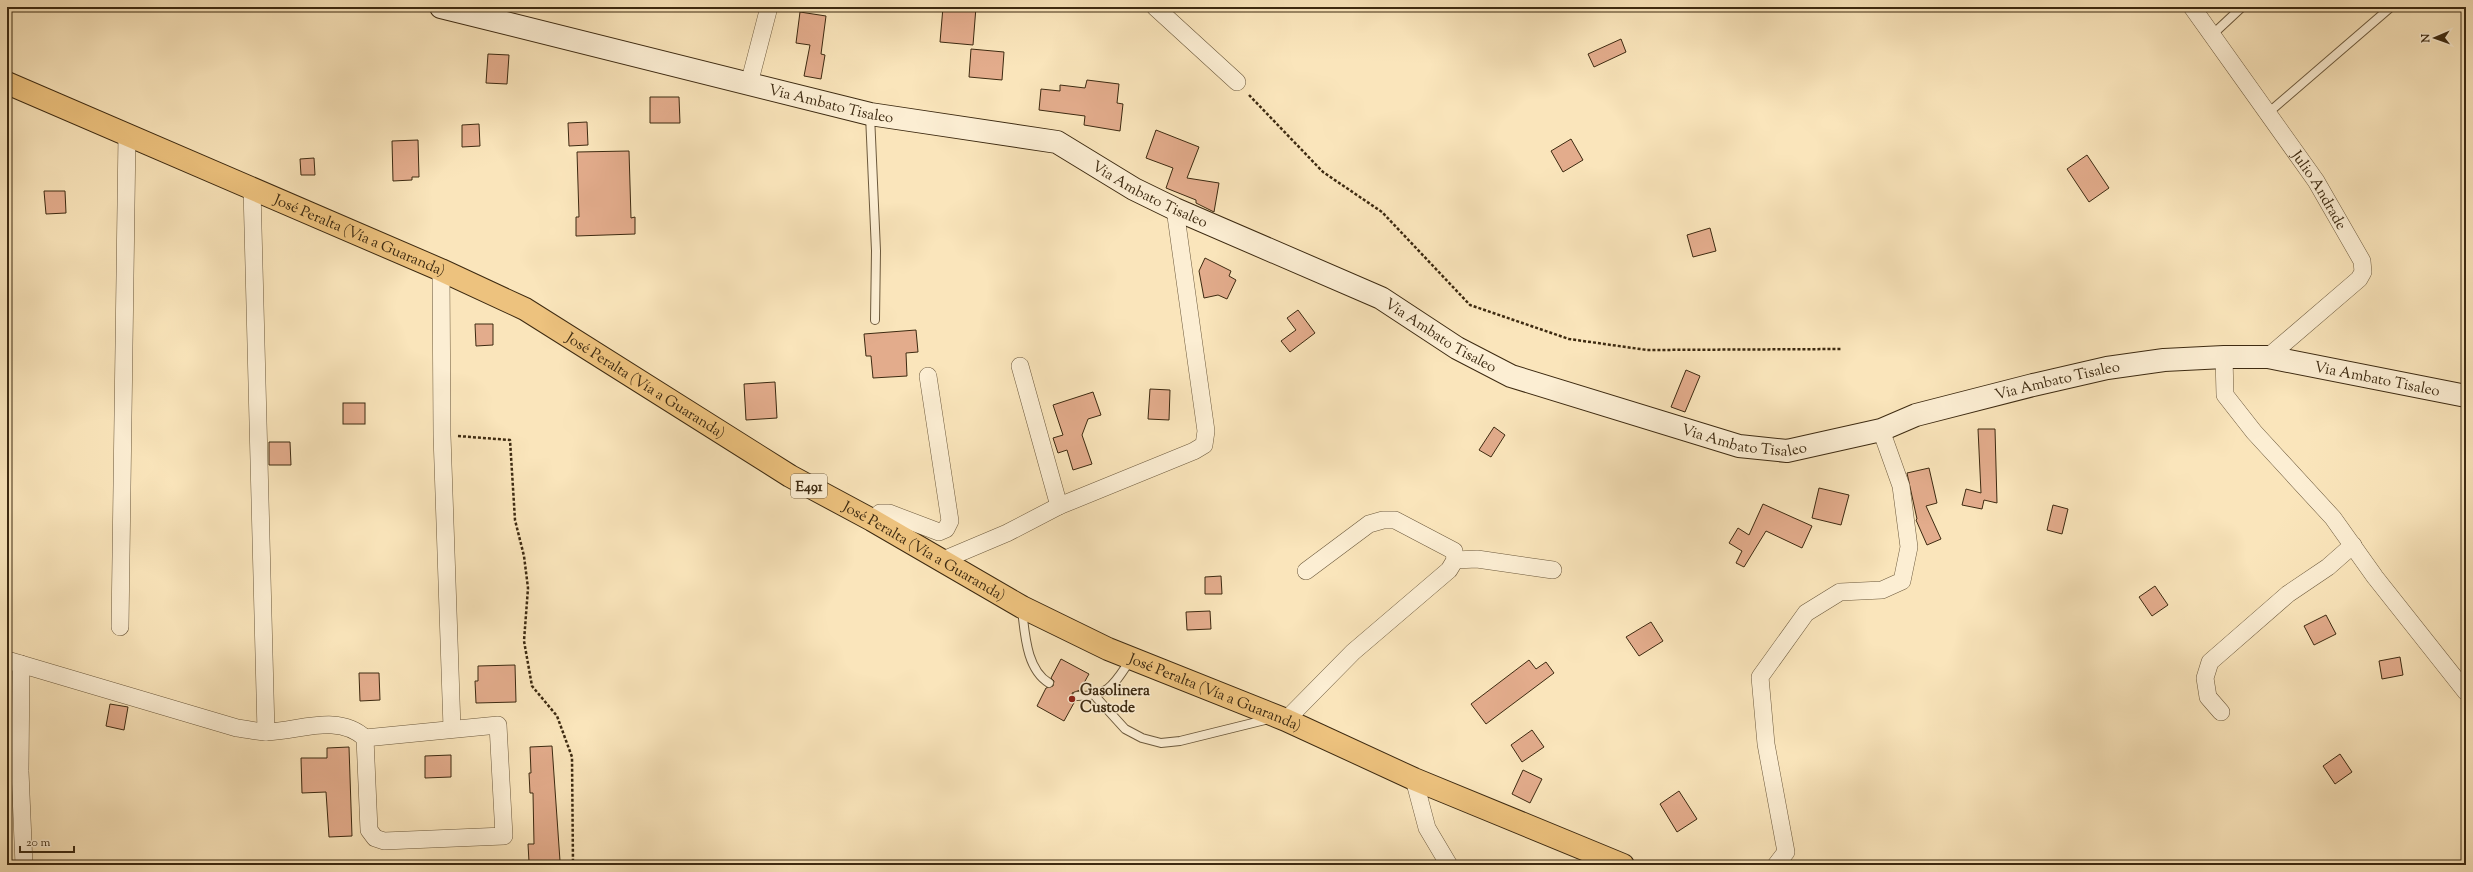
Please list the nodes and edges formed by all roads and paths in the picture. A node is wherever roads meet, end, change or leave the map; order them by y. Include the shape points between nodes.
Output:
1 (441, 7) edge
2 (769, 7) edge
3 (1156, 7) edge
4 (2192, 7) edge
5 (2242, 7) edge
6 (2391, 7) edge
7 (2212, 35) junction
8 (1237, 82) joint
9 (7, 83) edge
10 (749, 84) junction
11 (2268, 113) junction
12 (870, 114) junction
13 (128, 135) junction
14 (252, 189) junction
15 (1175, 209) junction
16 (441, 270) junction
17 (875, 320) dead end
18 (1842, 349) dead end
19 (2224, 357) junction
20 (2268, 357) junction
21 (1020, 366) dead end
22 (928, 376) dead end
23 (2466, 396) edge
24 (1881, 430) junction
25 (442, 434) junction
26 (1059, 506) junction
27 (872, 520) junction
28 (2353, 545) junction
29 (943, 560) junction
30 (1455, 560) junction
31 (1553, 570) dead end
32 (1306, 571) dead end
33 (1022, 607) junction
34 (120, 627) dead end
35 (1131, 658) junction
36 (14, 662) edge
37 (1049, 683) dead end
38 (2466, 692) edge
39 (1077, 696) dead end
40 (1095, 696) junction
41 (2221, 712) dead end
42 (1282, 718) junction
43 (452, 728) junction
44 (266, 732) junction
45 (365, 738) junction
46 (1414, 779) junction
47 (24, 865) edge
48 (573, 865) edge
49 (1449, 865) edge
50 (1623, 865) edge
51 (1776, 865) edge

1 - 10 main road, Via Ambato Tisaleo
2 - 10 street
3 - 8 street
4 - 7 street, Julio Andrade
5 - 7 lane
6 - 11 lane
7 - 11 street, Julio Andrade
8 - 18 path via 1323,172 1382,212 1470,305 1569,340 1647,350
9 - 13 highway, José Peralta (Vía a Guaranda) / E491
10 - 12 main road, Via Ambato Tisaleo
11 - 20 street, Julio Andrade via 2316,181 2362,261 2363,272 2359,279
12 - 15 main road, Via Ambato Tisaleo via 1057,142 1134,189
12 - 17 lane via 876,251
13 - 14 highway, José Peralta (Vía a Guaranda) / E491
13 - 34 street
14 - 16 highway, José Peralta (Vía a Guaranda) / E491
14 - 44 street
15 - 24 main road, Via Ambato Tisaleo via 1381,298 1457,348 1511,376 1739,446 1787,451
15 - 26 street via 1206,431 1204,445 1194,452
16 - 25 street
16 - 27 highway, José Peralta (Vía a Guaranda) / E491 via 525,310 790,476
19 - 20 main road, Via Ambato Tisaleo
19 - 24 main road, Via Ambato Tisaleo via 2164,360 2107,368 1916,415
19 - 28 street via 2226,395 2254,432 2333,518
20 - 23 main road, Via Ambato Tisaleo
21 - 26 street
22 - 27 street via 950,521 946,529 940,532 889,513 880,513
24 - 51 street via 1901,486 1909,547 1902,580 1882,590 1840,592 1806,613 1760,677 1766,744 1786,852
25 - 43 street
25 - 48 path via 510,440 515,520 524,556 528,588 524,641 532,686 557,716 572,758
26 - 29 street
27 - 29 highway, José Peralta (Vía a Guaranda) / E491 via 926,553
28 - 38 street
28 - 41 street via 2328,567 2288,594 2210,662 2205,678 2208,697
29 - 33 highway, José Peralta (Vía a Guaranda) / E491
30 - 31 street via 1477,559
30 - 32 street via 1454,551 1395,520 1383,520 1369,524
30 - 42 street via 1450,570 1353,652
33 - 35 highway, José Peralta (Vía a Guaranda) / E491
33 - 37 lane via 1032,661 1041,678
35 - 40 lane via 1111,688
35 - 42 highway, José Peralta (Vía a Guaranda) / E491
36 - 44 street via 214,723
36 - 47 street
39 - 40 lane
40 - 42 lane via 1125,729 1142,738 1161,743
42 - 46 highway, José Peralta (Vía a Guaranda) / E491
43 - 45 street
43 - 45 street via 498,725 504,836 384,841 375,838 369,830
44 - 45 street via 343,725 358,731
46 - 49 street via 1427,828
46 - 50 highway, José Peralta (Vía a Guaranda) / E491

